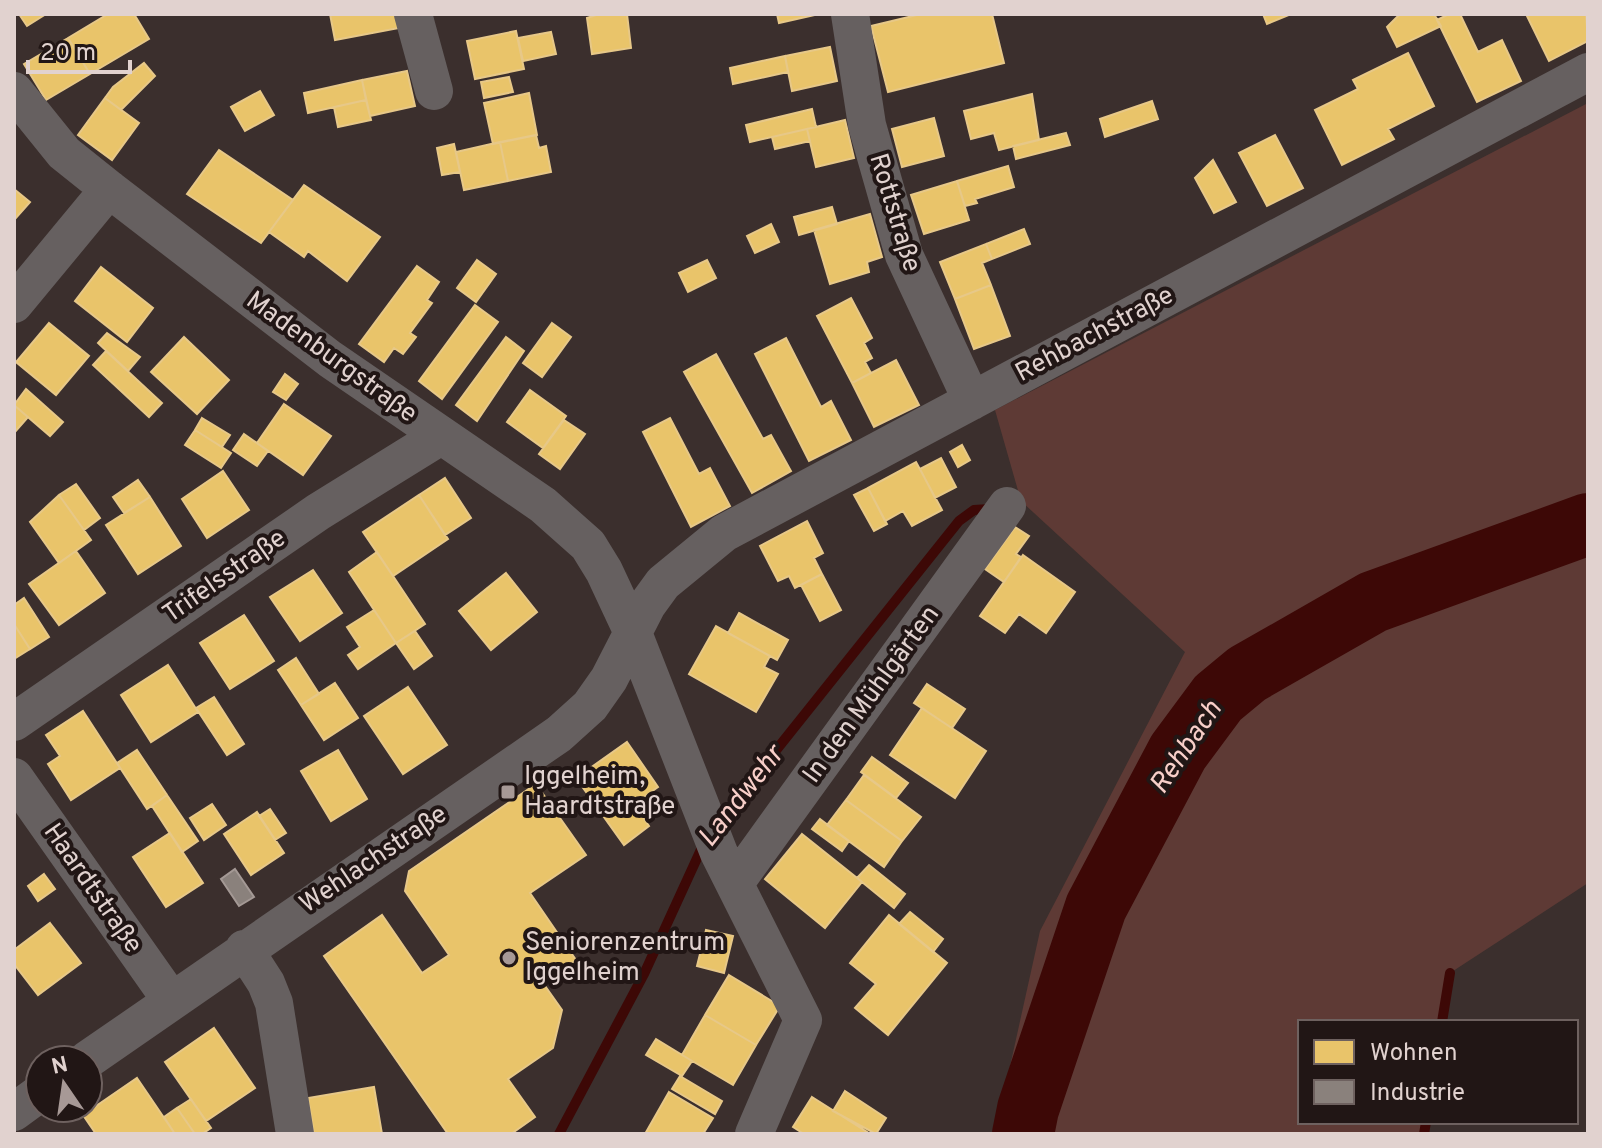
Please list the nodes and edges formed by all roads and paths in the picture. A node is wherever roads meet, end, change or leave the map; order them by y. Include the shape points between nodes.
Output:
1 (413, 14) edge
2 (850, 14) edge
3 (1588, 72) edge
4 (14, 91) edge
5 (434, 91) dead end
6 (109, 189) junction
7 (14, 304) edge
8 (972, 401) junction
9 (439, 437) junction
10 (1007, 506) dead end
11 (633, 633) junction
12 (14, 722) edge
13 (14, 777) edge
14 (721, 854) junction
15 (244, 949) junction
16 (171, 1000) junction
17 (104, 1048) edge
18 (295, 1134) edge
19 (754, 1134) edge

1 - 5 street
2 - 8 street, Rottstraße via 867,125 900,242
3 - 8 street, Rehbachstraße
4 - 6 street, Madenburgstraße via 64,153
6 - 7 street
6 - 9 street, Madenburgstraße
8 - 11 street, Rehbachstraße via 724,533 663,583
9 - 11 street, Madenburgstraße via 543,505 588,545
9 - 12 street, Trifelsstraße via 318,512
10 - 14 street, In den Mühlgärten
11 - 14 street
11 - 15 street, Wehlachstraße via 590,706 559,734
13 - 16 street, Haardtstraße
14 - 19 street via 803,1020
15 - 16 street, Wehlachstraße
15 - 18 street via 274,1003
16 - 17 street, Wehlachstraße

